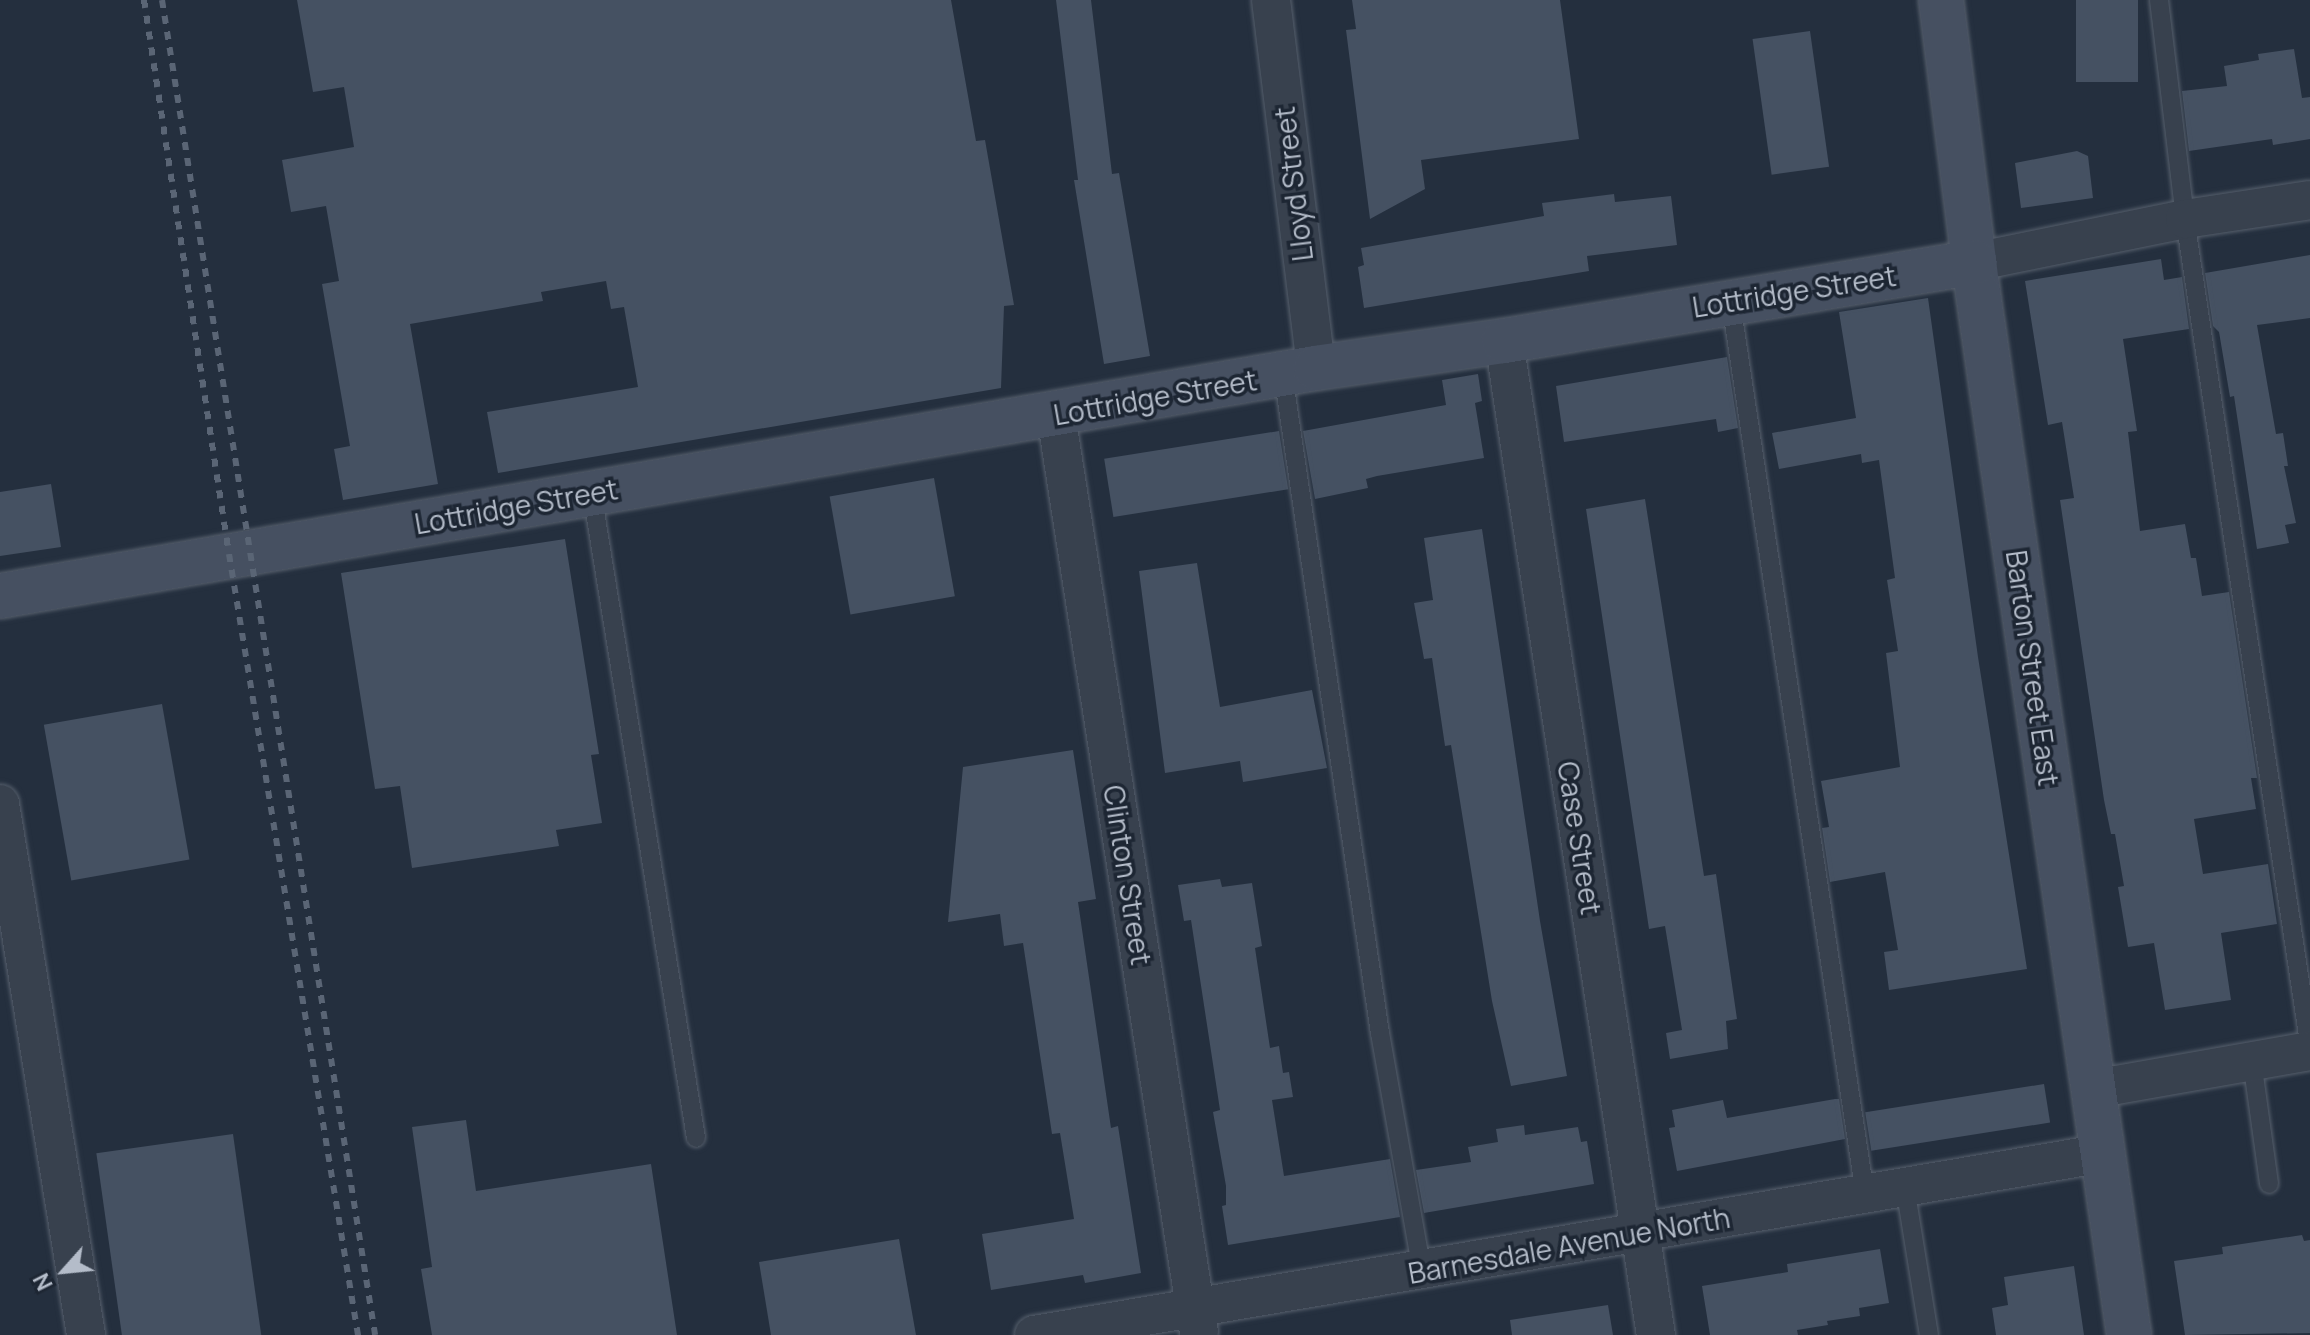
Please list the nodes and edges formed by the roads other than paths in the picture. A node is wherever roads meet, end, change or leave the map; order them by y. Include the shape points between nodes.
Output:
1 (1271, 0) edge
2 (1941, 0) edge
3 (2159, 0) edge
4 (2310, 200) edge
5 (2185, 219) junction
6 (1974, 262) junction
7 (1731, 301) junction
8 (1504, 341) junction
9 (1300, 371) junction
10 (1056, 415) junction
11 (592, 493) junction
12 (0, 596) edge
13 (0, 804) edge
14 (2310, 1049) edge
15 (2252, 1061) junction
16 (2094, 1089) junction
17 (696, 1138) dead end
18 (2104, 1153) junction
19 (2269, 1184) dead end
20 (1905, 1187) junction
21 (1865, 1194) junction
22 (1640, 1232) junction
23 (1422, 1272) junction
24 (1198, 1322) edge
25 (86, 1335) edge
26 (1034, 1335) edge
27 (1656, 1335) edge
28 (1929, 1335) edge
29 (2129, 1335) edge

1 - 9 street, Lloyd Street
2 - 6 street, Barton Street East
3 - 5 lane
4 - 5 street, Lottridge Street
5 - 6 street, Lottridge Street
5 - 14 lane
6 - 7 street, Lottridge Street
6 - 16 street, Barton Street East
7 - 8 street, Lottridge Street
7 - 21 lane
8 - 9 street, Lottridge Street
8 - 22 street, Case Street
9 - 10 street, Lottridge Street
9 - 23 lane via 1380,1033
10 - 11 street, Lottridge Street
10 - 24 street, Clinton Street
11 - 12 street, Lottridge Street
11 - 17 lane
13 - 25 street
14 - 15 street
15 - 16 street
15 - 19 lane
16 - 18 street, Barton Street East
18 - 20 street, Barnesdale Avenue North
18 - 29 street, Barton Street East
20 - 21 street, Barnesdale Avenue North
20 - 28 lane
21 - 22 street, Barnesdale Avenue North
22 - 23 street, Barnesdale Avenue North
22 - 27 street, Case Street
23 - 24 street, Barnesdale Avenue North
24 - 26 street, Barnesdale Avenue North

